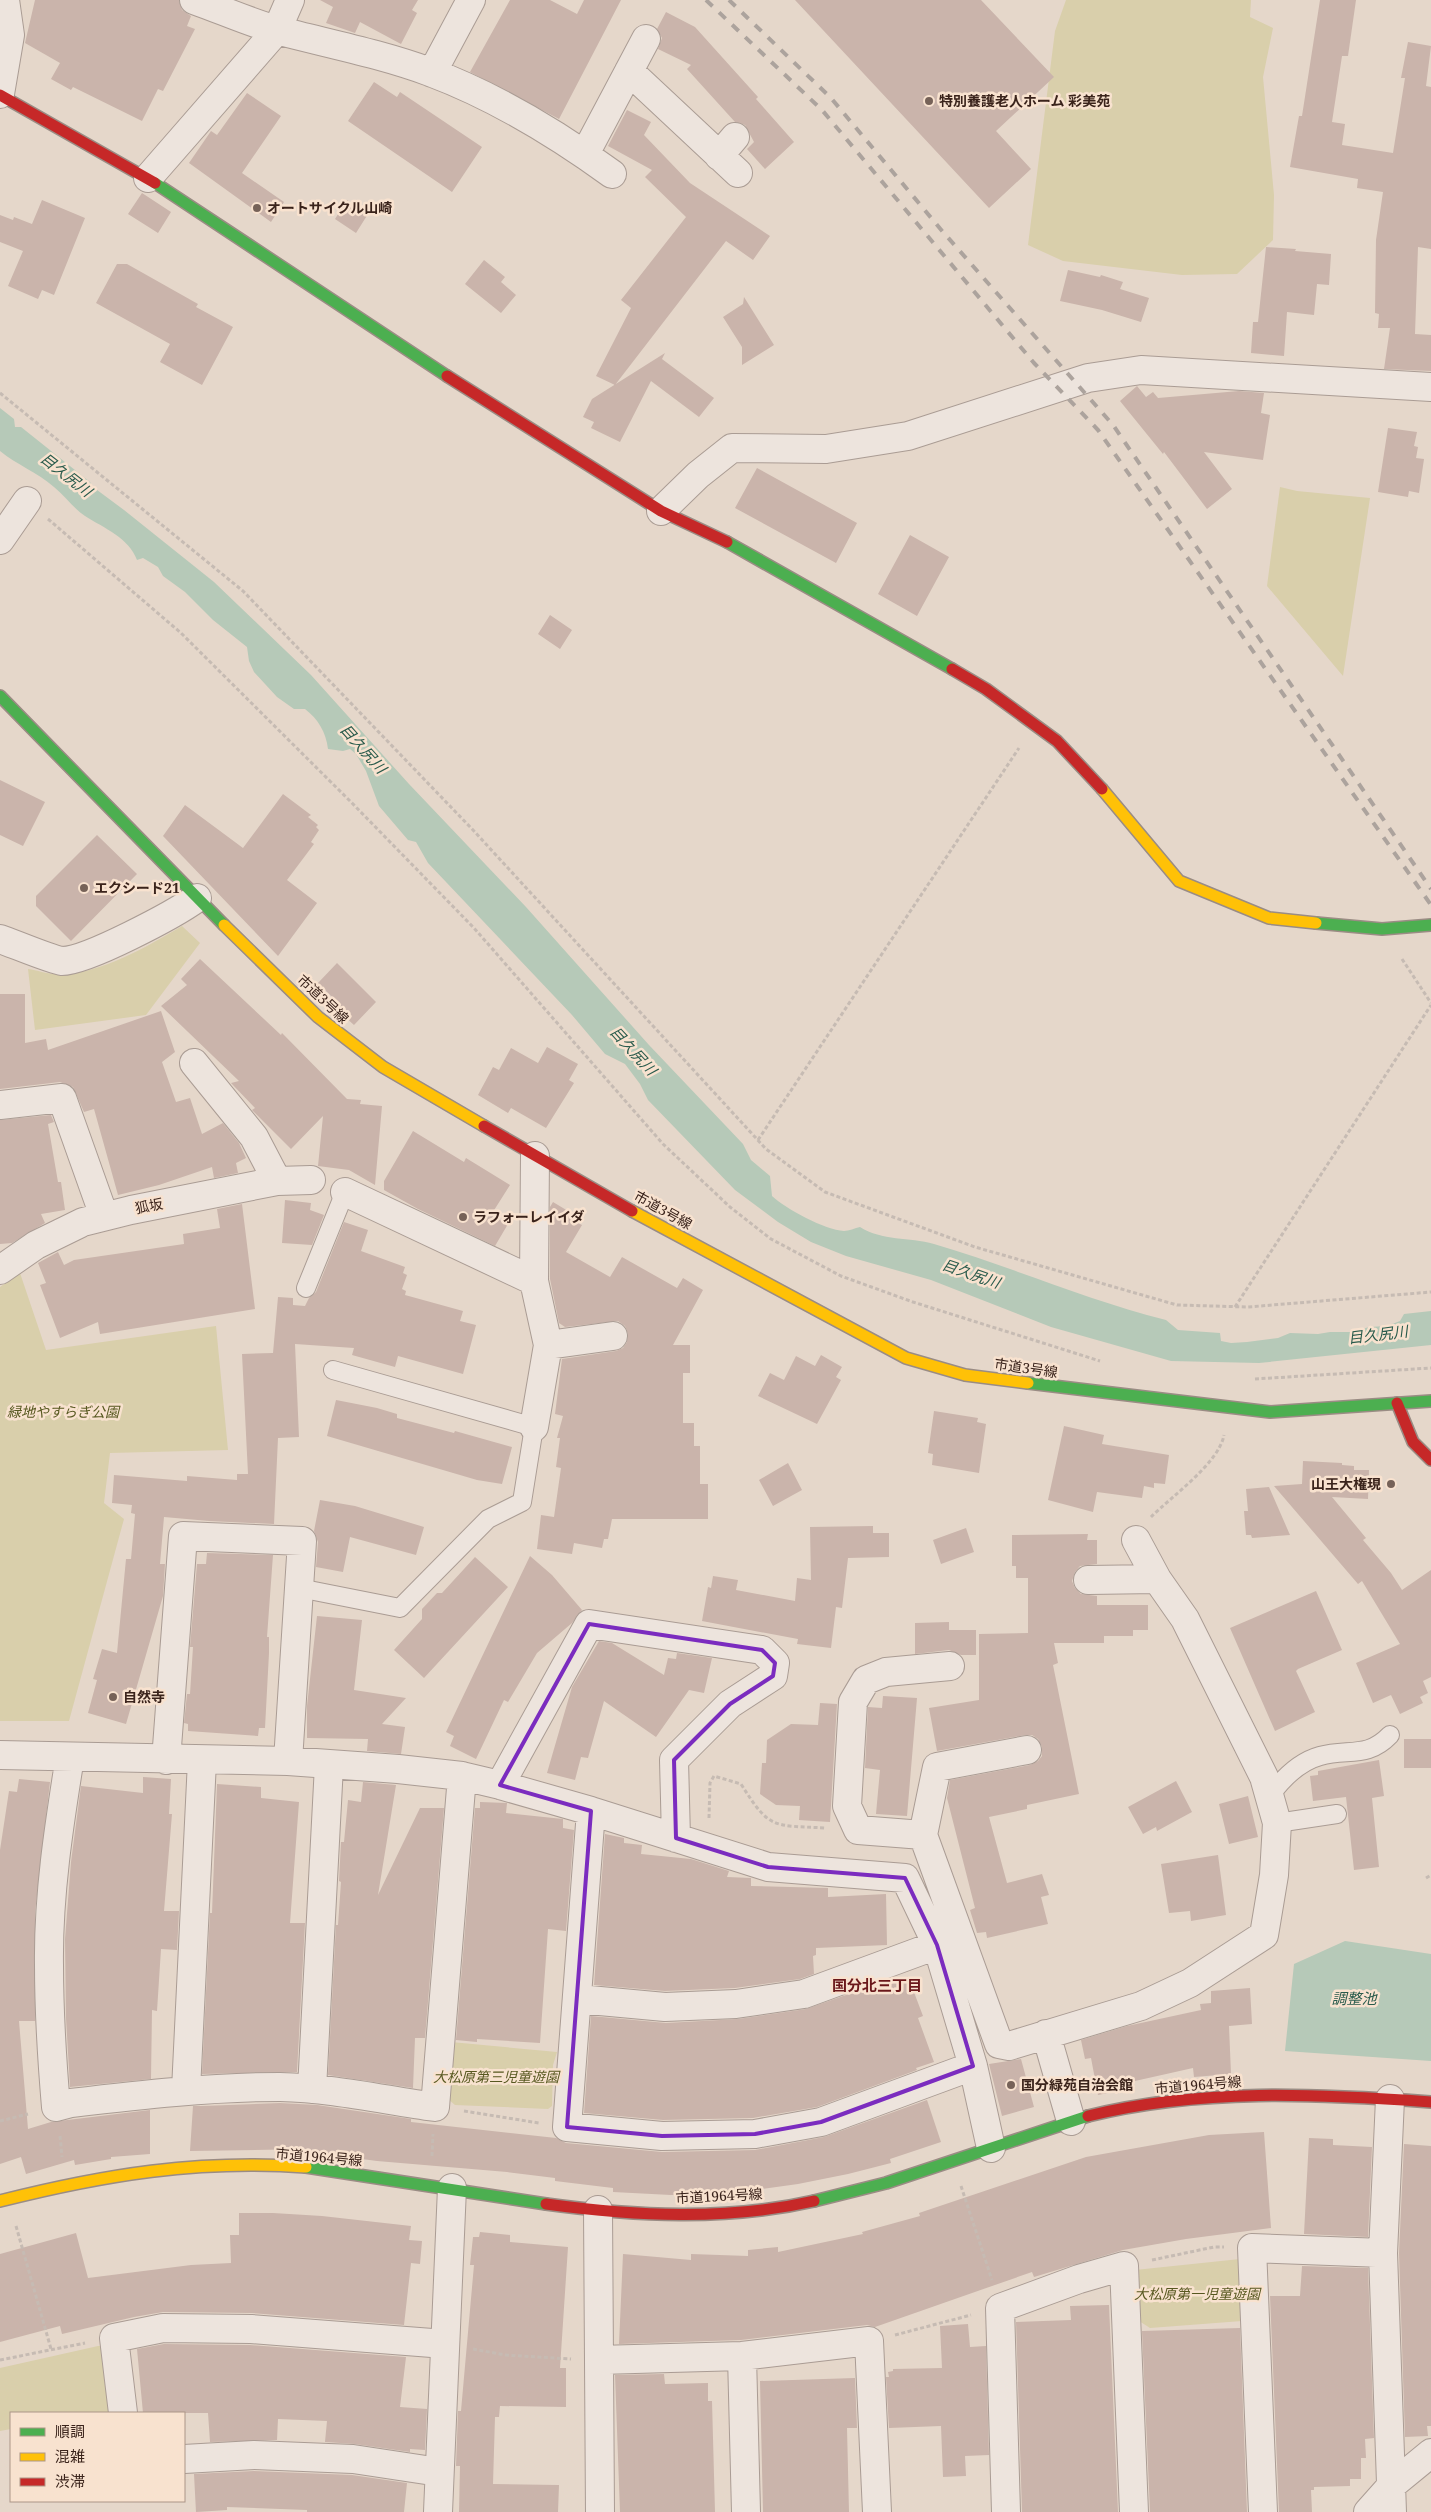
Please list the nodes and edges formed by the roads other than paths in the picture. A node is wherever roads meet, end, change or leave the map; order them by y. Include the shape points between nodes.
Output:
1 (5, 0) edge
2 (194, 0) edge
3 (290, 0) edge
4 (471, 0) edge
5 (277, 30) junction
6 (646, 39) dead end
7 (629, 71) junction
8 (432, 72) junction
9 (0, 95) edge
10 (585, 154) junction
11 (731, 155) dead end
12 (612, 174) dead end
13 (148, 178) junction
14 (1431, 387) edge
15 (28, 502) road end
16 (661, 511) junction
17 (0, 540) edge
18 (0, 696) edge
19 (196, 898) junction
20 (1431, 925) edge
21 (0, 939) edge
22 (194, 1064) dead end
23 (0, 1105) edge
24 (535, 1156) junction
25 (311, 1180) dead end
26 (277, 1181) junction
27 (345, 1192) joint
28 (104, 1216) junction
29 (0, 1270) edge
30 (534, 1281) junction
31 (306, 1288) dead end
32 (613, 1336) dead end
33 (548, 1345) junction
34 (333, 1370) dead end
35 (1431, 1401) edge
36 (1397, 1403) junction
37 (534, 1427) junction
38 (1431, 1460) edge
39 (1136, 1540) road end
40 (1157, 1579) junction
41 (1088, 1580) dead end
42 (299, 1588) junction
43 (950, 1666) dead end
44 (1390, 1735) dead end
45 (1027, 1750) dead end
46 (0, 1754) edge
47 (70, 1756) junction
48 (166, 1760) junction
49 (202, 1760) junction
50 (288, 1761) junction
51 (329, 1765) junction
52 (462, 1776) junction
53 (500, 1785) junction
54 (1269, 1797) junction
55 (591, 1811) junction
56 (1338, 1814) dead end
57 (1276, 1823) junction
58 (923, 1834) junction
59 (676, 1838) junction
60 (938, 1945) junction
61 (578, 1998) junction
62 (1046, 2034) junction
63 (973, 2066) junction
64 (312, 2089) junction
65 (186, 2090) junction
66 (1390, 2100) junction
67 (1431, 2102) edge
68 (1071, 2121) junction
69 (990, 2148) junction
70 (452, 2188) junction
71 (0, 2201) edge
72 (598, 2210) junction
73 (1383, 2253) junction
74 (445, 2344) junction
75 (742, 2356) junction
76 (599, 2360) junction
77 (122, 2412) edge
78 (1431, 2452) edge
79 (185, 2459) edge
80 (439, 2472) junction
81 (1392, 2485) junction
82 (438, 2512) edge
83 (600, 2512) edge
84 (746, 2512) edge
85 (877, 2512) edge
86 (1006, 2512) edge
87 (1134, 2512) edge
88 (1263, 2512) edge
89 (1368, 2512) edge
90 (1392, 2512) edge

1 - 9 street via 10,35
2 - 5 street
3 - 5 street
4 - 8 street
5 - 8 street
5 - 13 street
6 - 7 street
7 - 10 street
7 - 11 street
8 - 10 street via 492,100
9 - 13 street
10 - 12 street
13 - 16 street via 394,342
14 - 16 street via 1141,370 1116,372 1013,401 908,436 826,449 732,448 698,474
15 - 17 street
16 - 20 street via 721,539 986,689 1057,742 1101,788 1179,881 1269,918 1382,929
18 - 19 street, 市道3号線
19 - 21 street via 181,910 95,951 61,961
19 - 24 street, 市道3号線 via 342,1038 383,1067
22 - 26 street via 254,1138
23 - 28 street via 62,1098
24 - 30 street
24 - 36 street, 市道3号線 via 906,1358 965,1375 1270,1412
25 - 26 street, 狐坂
26 - 28 street, 狐坂
27 - 30 street
27 - 31 lane
28 - 29 street, 狐坂 via 59,1233
30 - 33 street
32 - 33 street
33 - 37 street
34 - 37 lane
35 - 36 street, 市道3号線
36 - 38 street via 1413,1442
37 - 42 lane via 522,1502 488,1518 400,1608
39 - 40 street
40 - 41 street
40 - 54 street via 1185,1619 1264,1777
42 - 48 street via 302,1541 183,1536
42 - 50 street
43 - 58 street via 886,1672 866,1680 853,1702 847,1806 858,1830
44 - 54 lane via 1379,1746 1368,1750 1320,1756 1282,1778
45 - 58 street via 936,1767
46 - 47 street
47 - 48 street
47 - 65 street via 56,1838 49,1964 56,2107
48 - 49 street
49 - 50 street
49 - 65 street
50 - 51 street
51 - 52 street
51 - 64 street
52 - 53 street
52 - 64 street via 435,2107
53 - 55 street
53 - 59 street via 589,1624 762,1650 775,1663 773,1676 730,1704 674,1760
54 - 57 street
55 - 59 street
55 - 61 street
56 - 57 lane
57 - 62 street via 1274,1875 1264,1935 1190,1983 1141,2006
58 - 62 street via 999,2044 1009,2046
59 - 60 street via 768,1867 905,1878
60 - 61 street via 804,1994 736,2004 665,2007
60 - 63 street
61 - 63 street via 567,2127 662,2136 755,2134 821,2122
62 - 68 street
63 - 69 street
64 - 65 street
66 - 67 street, 市道1964号線
66 - 68 street, 市道1964号線 via 1311,2095 1189,2098
66 - 73 street
68 - 69 street, 市道1964号線
69 - 72 street, 市道1964号線 via 908,2177 820,2201 761,2210 688,2214
70 - 71 street, 市道1964号線 via 305,2167 200,2166 125,2173
70 - 72 street, 市道1964号線
70 - 74 street
72 - 76 street
73 - 81 street
73 - 88 street via 1252,2248
74 - 77 street via 251,2329 163,2328 114,2338
74 - 80 street
75 - 76 street
75 - 84 street
75 - 85 street via 869,2341
76 - 83 street
78 - 81 street
79 - 80 street via 254,2455 353,2459
80 - 82 street
81 - 89 street
81 - 90 street
86 - 87 street via 1000,2308 1124,2266

